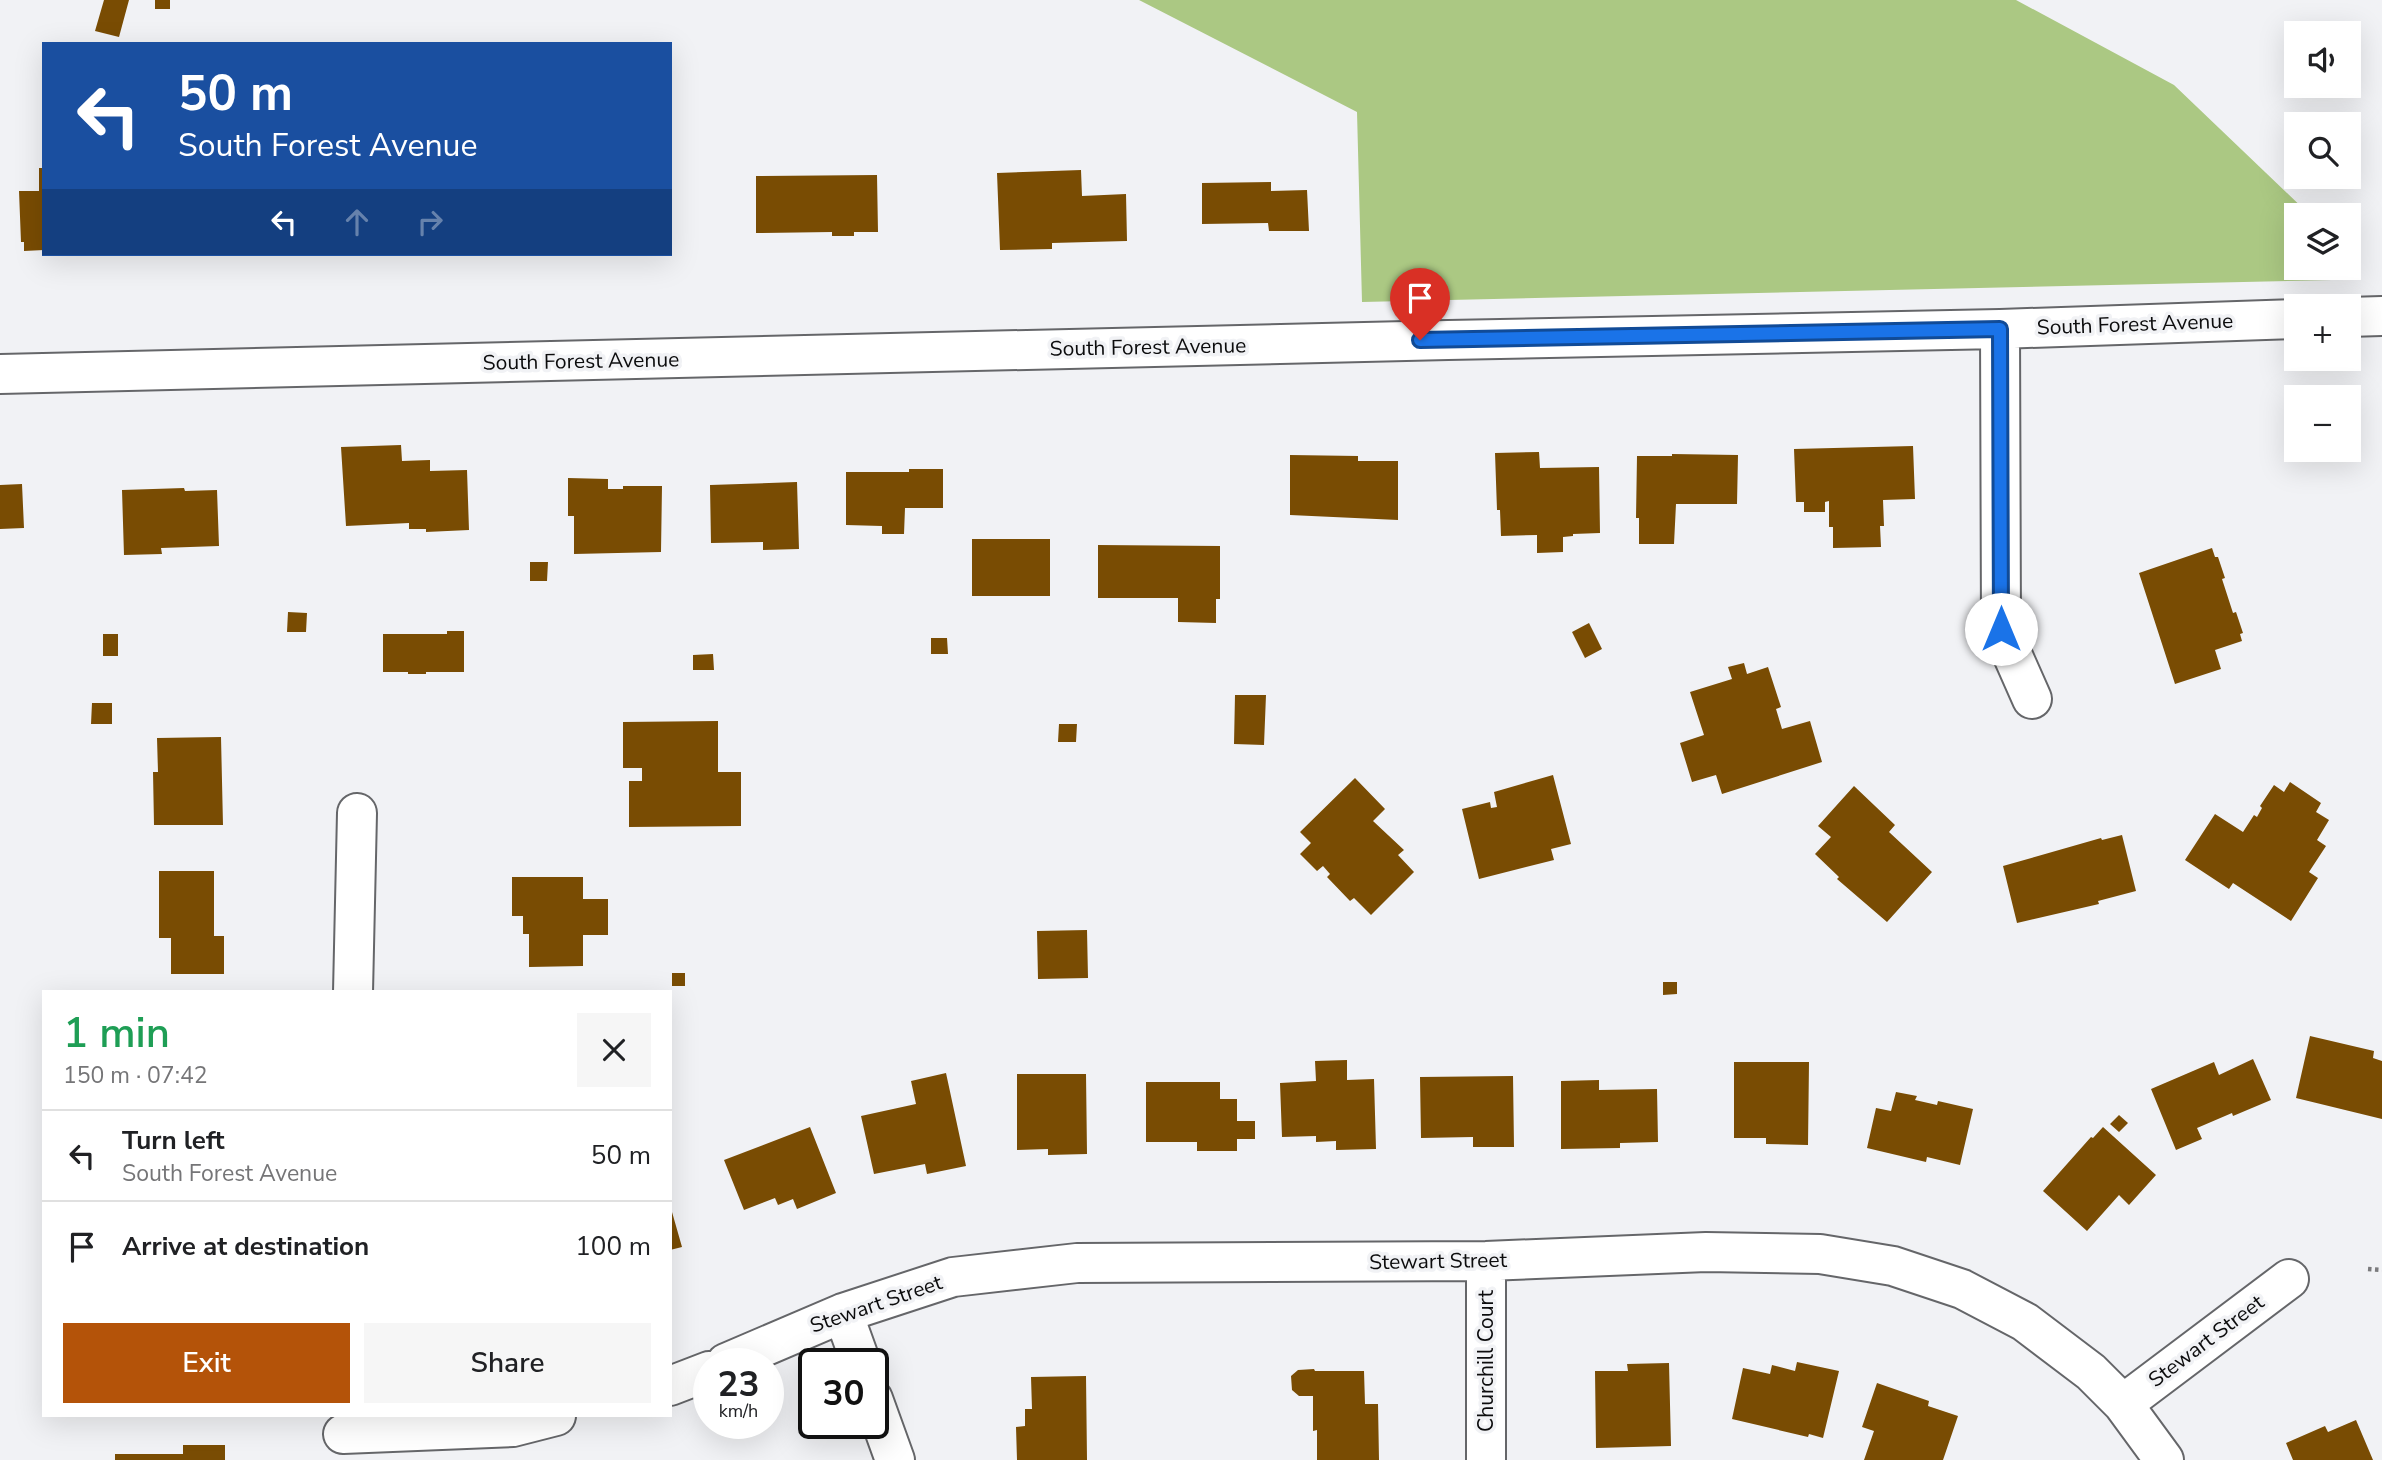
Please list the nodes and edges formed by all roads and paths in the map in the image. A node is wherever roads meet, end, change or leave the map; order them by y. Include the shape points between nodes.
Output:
1 (2382, 316) edge
2 (2361, 317) edge
3 (2284, 319) edge
4 (2000, 329) junction
5 (0, 374) edge
6 (2032, 699) dead end
7 (357, 813) dead end
8 (353, 990) edge
9 (1486, 1261) junction
10 (2368, 1269) dead end
11 (2382, 1270) edge
12 (2289, 1279) dead end
13 (843, 1313) junction
14 (761, 1348) edge
15 (855, 1348) edge
16 (693, 1377) edge
17 (672, 1385) edge
18 (2123, 1404) junction
19 (552, 1417) edge
20 (343, 1437) edge
21 (887, 1439) edge
22 (895, 1460) edge
23 (1486, 1460) edge
24 (2164, 1460) edge

1 - 2 street
3 - 4 street, South Forest Avenue
4 - 5 street, South Forest Avenue
4 - 6 street via 2001,629
7 - 8 street
9 - 13 street, Stewart Street via 1077,1263 953,1277
9 - 18 street, Stewart Street via 1706,1252 1820,1254 1893,1266 1962,1289 2025,1322 2084,1365
9 - 23 street, Churchill Court
10 - 11 path
12 - 18 street, Stewart Street
13 - 14 street, Stewart Street
13 - 15 street
16 - 17 street
18 - 24 street, Stewart Street
19 - 20 street via 513,1427
21 - 22 street

